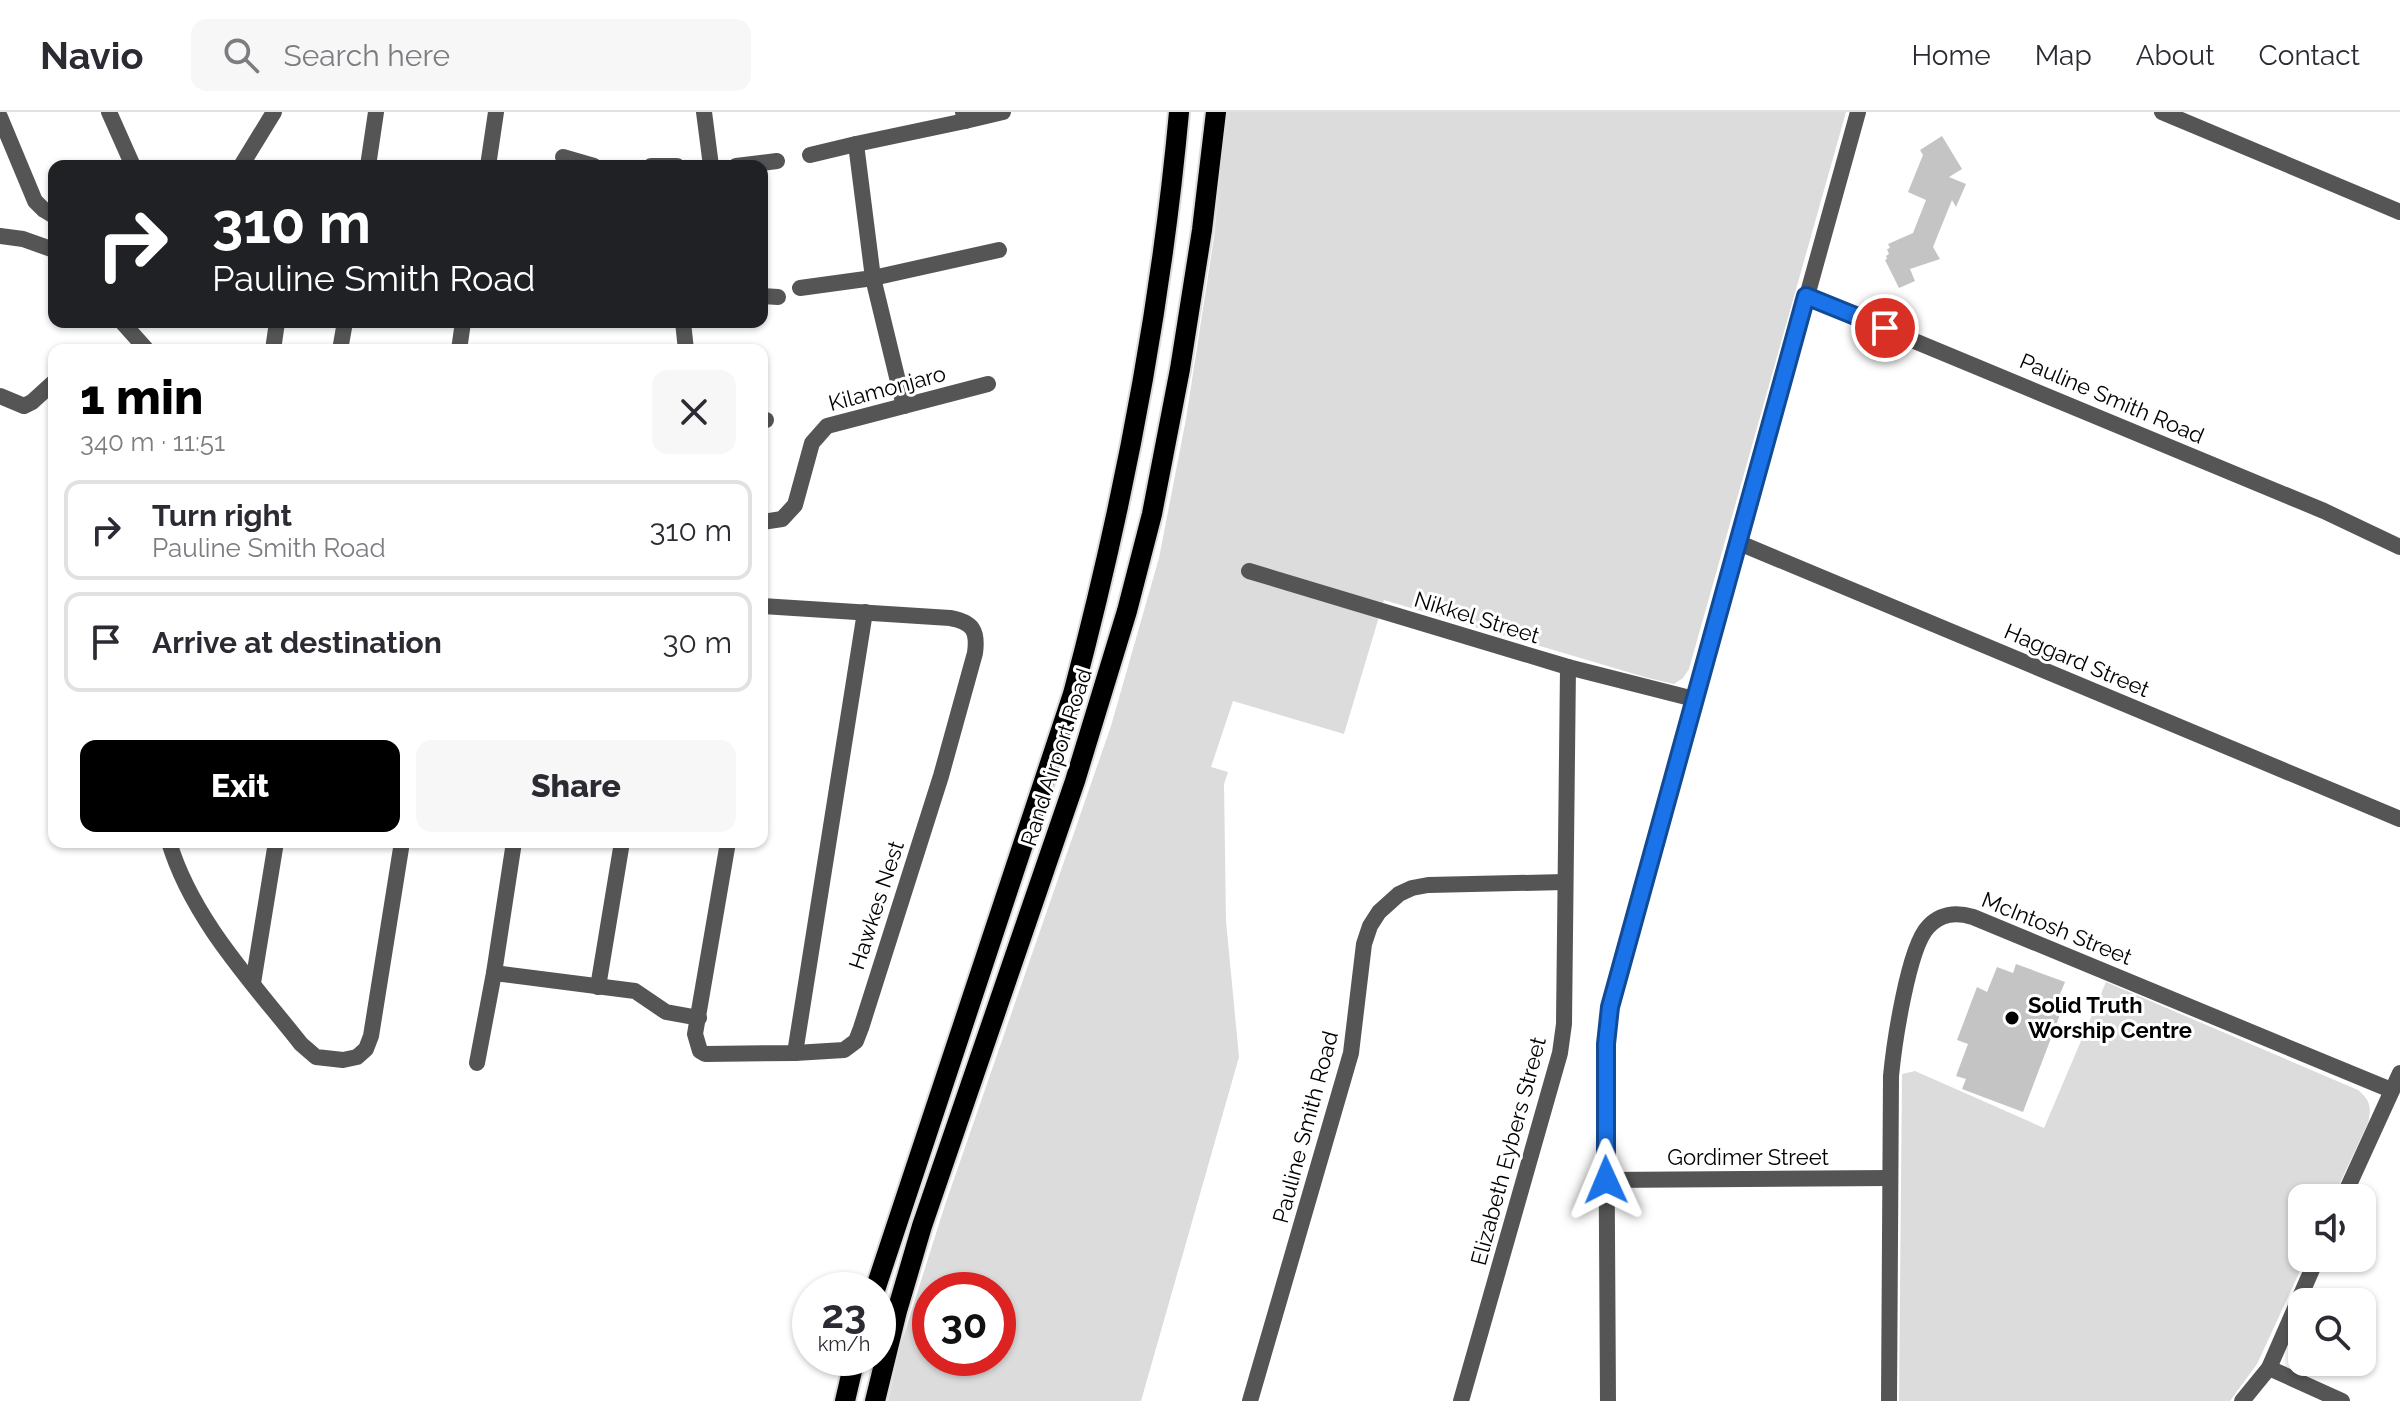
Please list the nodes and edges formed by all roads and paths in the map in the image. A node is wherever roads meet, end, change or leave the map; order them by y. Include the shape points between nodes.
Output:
1 (109, 112) edge
2 (274, 112) edge
3 (376, 112) edge
4 (496, 112) edge
5 (704, 112) edge
6 (1003, 112) edge
7 (1179, 112) edge
8 (1216, 112) edge
9 (1858, 112) edge
10 (2162, 112) edge
11 (0, 117) edge
12 (964, 117) edge
13 (856, 144) junction
14 (810, 155) dead end
15 (563, 157) dead end
16 (130, 160) edge
17 (245, 160) edge
18 (369, 160) edge
19 (489, 160) edge
20 (573, 160) edge
21 (710, 160) edge
22 (777, 161) dead end
23 (768, 162) edge
24 (48, 212) edge
25 (2400, 212) edge
26 (0, 236) edge
27 (48, 248) edge
28 (999, 250) dead end
29 (873, 278) junction
30 (800, 288) dead end
31 (1806, 296) junction
32 (130, 328) edge
33 (142, 344) edge
34 (988, 384) dead end
35 (48, 387) edge
36 (0, 396) edge
37 (904, 406) junction
38 (768, 521) edge
39 (1737, 542) junction
40 (2400, 547) edge
41 (1249, 571) dead end
42 (768, 609) edge
43 (865, 612) junction
44 (1568, 667) junction
45 (1694, 699) junction
46 (2400, 819) edge
47 (171, 848) edge
48 (275, 848) edge
49 (401, 848) edge
50 (513, 848) edge
51 (621, 848) edge
52 (727, 848) edge
53 (1565, 882) junction
54 (494, 973) junction
55 (253, 983) junction
56 (598, 987) junction
57 (699, 1018) junction
58 (795, 1053) junction
59 (477, 1063) dead end
60 (2400, 1073) edge
61 (2391, 1090) junction
62 (1890, 1178) junction
63 (1606, 1180) junction
64 (2349, 1184) edge
65 (880, 1272) edge
66 (2311, 1272) edge
67 (2269, 1368) junction
68 (851, 1376) edge
69 (845, 1401) edge
70 (875, 1401) edge
71 (1250, 1401) edge
72 (1461, 1401) edge
73 (1608, 1401) edge
74 (1889, 1401) edge
75 (2242, 1401) edge
76 (2342, 1401) edge

1 - 16 street
2 - 17 street
3 - 18 street
4 - 19 street
5 - 21 street
6 - 12 street
7 - 65 main road, Rand Airport Road via 1143,386 1093,618 1073,694
8 - 70 main road, Rand Airport Road via 1180,369 1127,611 1075,781 922,1226
9 - 31 street
10 - 25 street
11 - 24 street via 35,201
12 - 13 street
13 - 14 street
13 - 29 street
15 - 20 street
22 - 23 street
26 - 27 street
28 - 29 street
29 - 30 street
29 - 37 street
31 - 39 street
31 - 40 street, Pauline Smith Road
32 - 33 street
34 - 37 street, Kilamonjaro
35 - 36 street via 24,406
37 - 38 street, Kilamonjaro via 827,426 812,443 795,505 782,519
39 - 45 street
39 - 46 street, Haggard Street
41 - 44 street, Nikkel Street
42 - 43 street, Hawkes Nest
43 - 58 street
43 - 58 street, Hawkes Nest via 962,620 977,638 975,653 856,1041 844,1050
44 - 45 street, Nikkel Street
44 - 53 street, Elizabeth Eybers Street
45 - 63 street via 1610,1007
47 - 55 street via 207,923
48 - 55 street
49 - 55 street via 366,1049 343,1060 316,1057
50 - 54 street
51 - 56 street
52 - 57 street, Hawkes Nest
53 - 71 street, Pauline Smith Road via 1412,888 1389,902 1370,926 1351,1053
53 - 72 street, Elizabeth Eybers Street via 1560,1053
54 - 56 street
54 - 59 street
56 - 57 street via 635,991 666,1012
57 - 58 street, Hawkes Nest via 696,1044 705,1054
60 - 61 street
61 - 62 street, McIntosh Street via 1973,917 1950,914 1929,925 1921,937 1901,1006 1891,1076
61 - 64 street
62 - 63 street, Gordimer Street
62 - 74 street, McIntosh Street
63 - 73 street
66 - 67 street
67 - 75 street
67 - 76 street
68 - 69 main road

